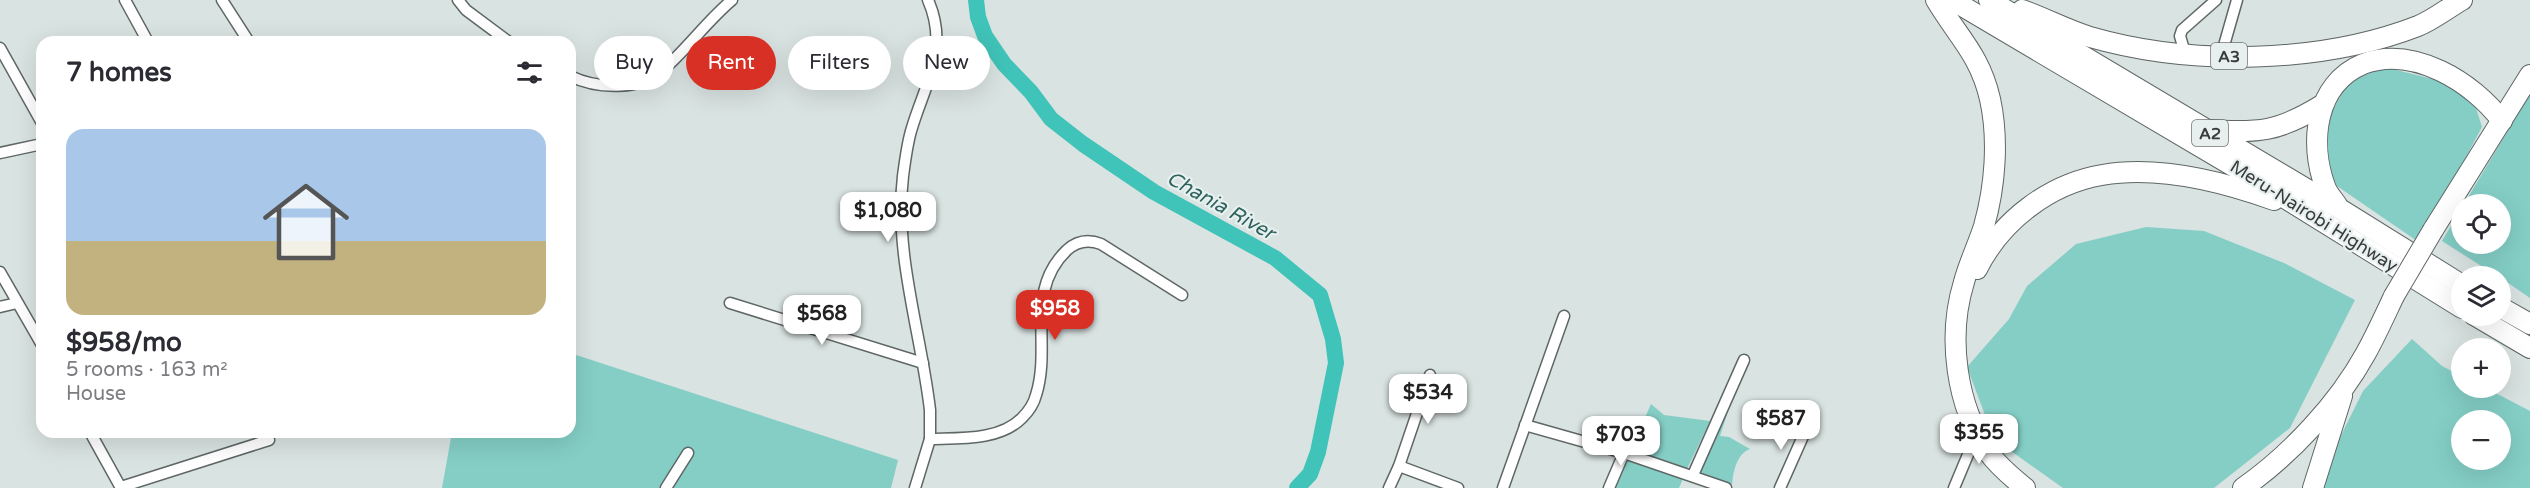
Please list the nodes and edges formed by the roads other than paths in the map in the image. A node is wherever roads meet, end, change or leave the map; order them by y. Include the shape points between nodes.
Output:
1 (125, 0) edge
2 (222, 0) edge
3 (458, 0) edge
4 (732, 0) edge
5 (928, 0) edge
6 (1936, 0) edge
7 (1952, 0) edge
8 (1989, 0) edge
9 (1994, 0) edge
10 (2216, 0) edge
11 (2237, 0) edge
12 (2462, 0) edge
13 (2444, 5) edge
14 (145, 36) edge
15 (245, 36) edge
16 (501, 36) edge
17 (0, 48) edge
18 (2185, 53) junction
19 (2221, 56) junction
20 (2530, 75) edge
21 (576, 79) edge
22 (2322, 105) junction
23 (36, 112) edge
24 (2502, 121) junction
25 (2204, 130) junction
26 (36, 145) edge
27 (0, 153) edge
28 (2340, 210) junction
29 (2310, 213) junction
30 (0, 272) edge
31 (2451, 279) edge
32 (1182, 295) dead end
33 (2451, 301) edge
34 (17, 303) junction
35 (730, 303) dead end
36 (0, 308) edge
37 (2511, 313) edge
38 (1564, 316) dead end
39 (1958, 318) junction
40 (2530, 324) edge
41 (2493, 326) edge
42 (36, 335) edge
43 (2530, 348) edge
44 (1744, 360) dead end
45 (923, 363) junction
46 (1430, 375) dead end
47 (2346, 383) junction
48 (1524, 425) junction
49 (1808, 425) dead end
50 (1978, 432) junction
51 (93, 438) edge
52 (930, 439) junction
53 (269, 440) dead end
54 (688, 453) dead end
55 (1624, 453) junction
56 (1399, 466) junction
57 (1696, 480) edge
58 (121, 488) edge
59 (666, 488) edge
60 (915, 488) edge
61 (1389, 488) edge
62 (1458, 488) edge
63 (1503, 488) edge
64 (1609, 488) edge
65 (1726, 488) edge
66 (1780, 488) edge
67 (1954, 488) edge
68 (2025, 488) edge
69 (2243, 488) edge
70 (2313, 488) edge

1 - 14 street
2 - 15 street
3 - 16 street
4 - 21 street via 662,72 634,84 610,86
5 - 45 street via 934,14 937,44 933,73 911,131 900,225
6 - 39 highway via 1979,65 1990,100 1995,143 1984,225 1963,284
7 - 29 highway, Meru-Nairobi Highway / A2
8 - 25 highway, Meru-Nairobi Highway / A2
9 - 18 highway, A3 via 2089,37
10 - 18 street via 2182,30
11 - 19 street
12 - 13 highway, A3
13 - 19 highway, A3 via 2420,25 2326,50
17 - 23 street
18 - 19 highway, A3
20 - 24 highway
22 - 24 highway via 2342,78 2362,64 2387,59 2412,62 2454,78 2484,99
22 - 25 highway via 2273,129
22 - 28 highway via 2316,142 2319,164 2325,188
24 - 47 highway, bridge via 2433,230
25 - 28 highway, Meru-Nairobi Highway / A2
26 - 27 street
28 - 31 highway, Meru-Nairobi Highway / A2
29 - 33 highway, Meru-Nairobi Highway / A2
29 - 39 highway via 2204,180 2165,174 2101,175 2045,197 2021,212 1982,260
30 - 34 street
32 - 52 street via 1101,244 1087,241 1072,246 1057,260 1044,287 1039,377 1029,410 1009,428 998,432
34 - 36 street
34 - 42 street
35 - 45 street
37 - 40 highway
38 - 48 street
39 - 50 highway via 1959,381
41 - 43 highway, A2
44 - 57 street
45 - 52 street
46 - 56 street
47 - 69 highway via 2299,442
47 - 70 highway
48 - 55 street
48 - 63 street
49 - 66 street
50 - 67 street
50 - 68 highway via 1994,459
51 - 58 street
52 - 60 street
53 - 58 street
54 - 59 street
55 - 57 street
55 - 64 street
56 - 61 street
56 - 62 street
57 - 65 street

